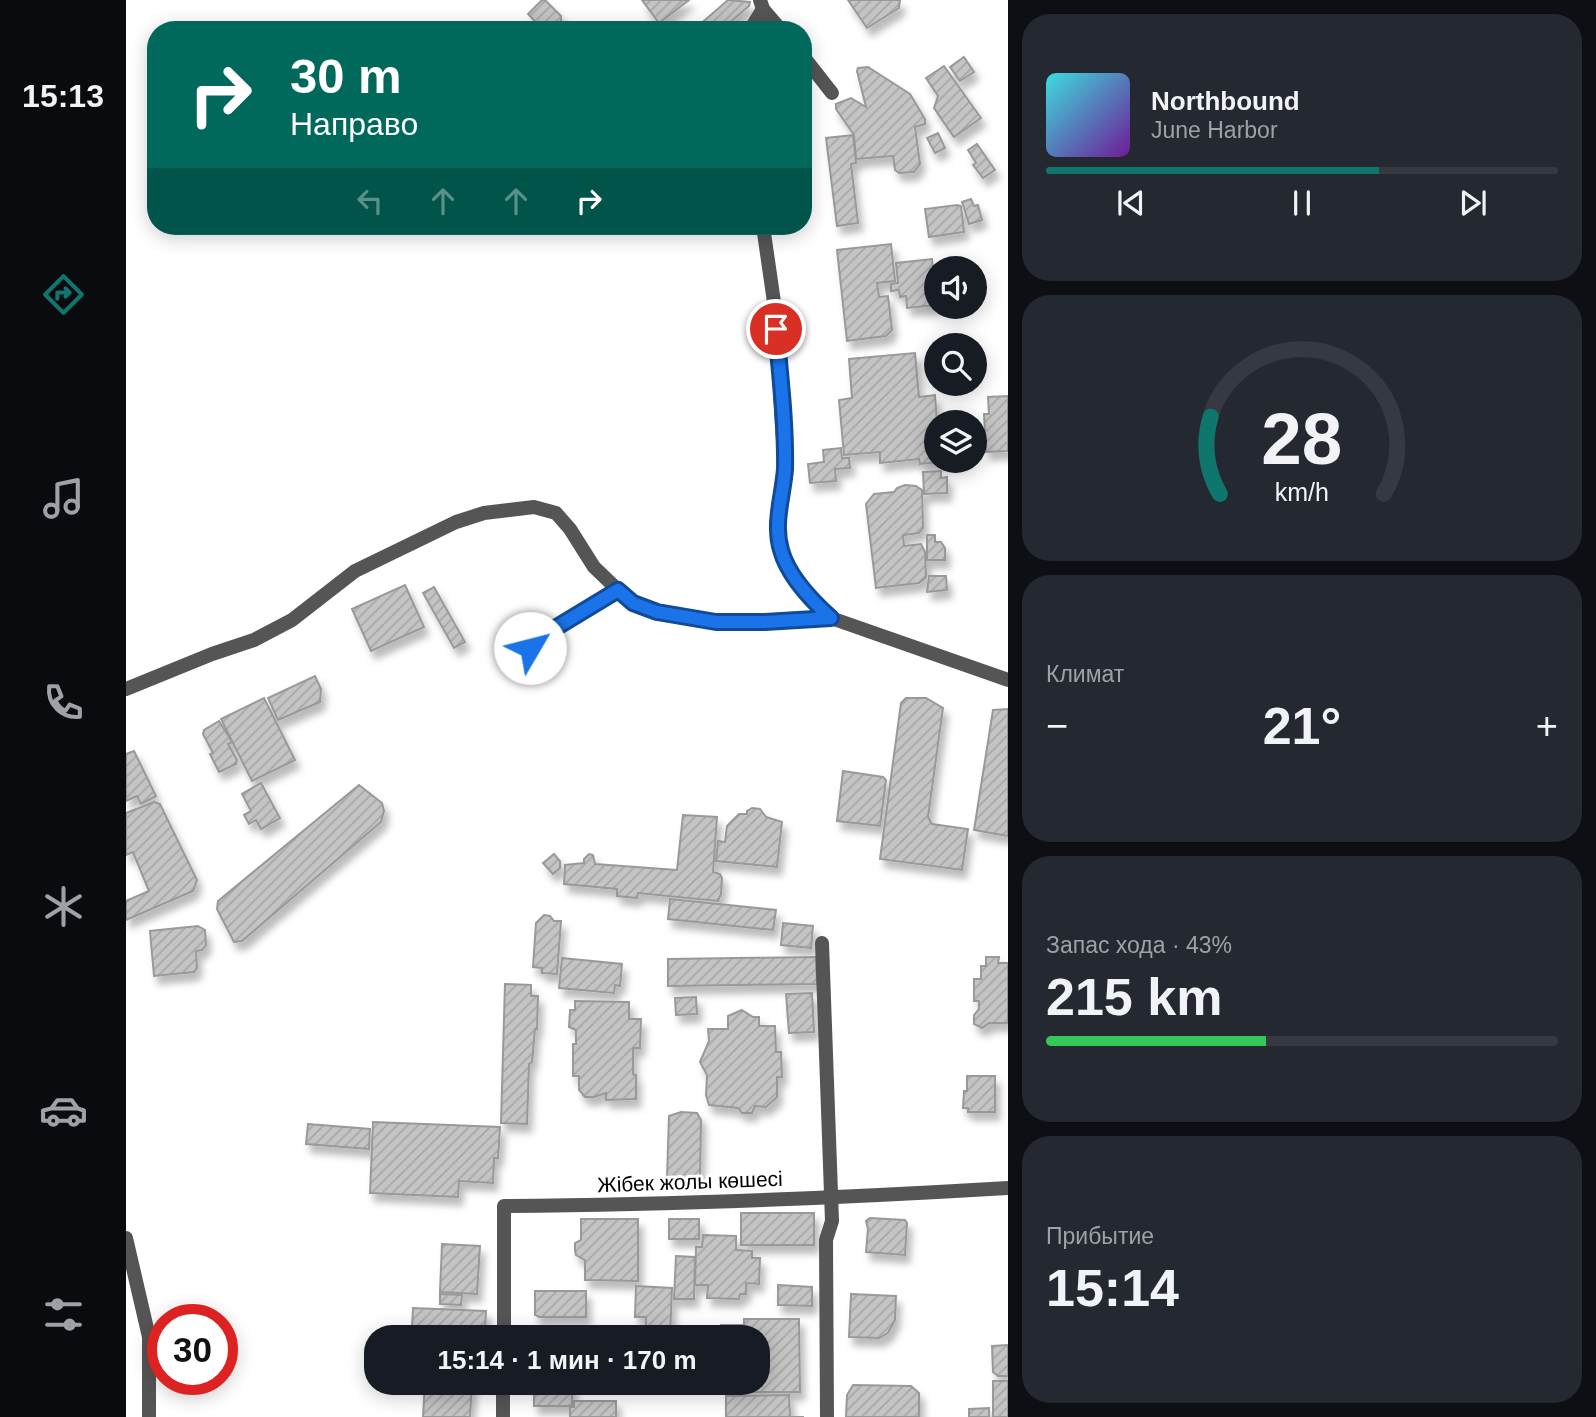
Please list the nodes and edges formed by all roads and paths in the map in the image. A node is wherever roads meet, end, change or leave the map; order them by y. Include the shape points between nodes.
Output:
1 (761, 4) edge
2 (754, 21) edge
3 (774, 21) edge
4 (812, 67) edge
5 (832, 93) dead end
6 (764, 235) edge
7 (618, 590) junction
8 (831, 618) junction
9 (530, 648) dead end
10 (1008, 680) edge
11 (126, 689) edge
12 (822, 943) dead end
13 (1008, 1188) edge
14 (830, 1198) junction
15 (126, 1238) edge
16 (504, 1325) edge
17 (503, 1395) edge
18 (149, 1417) edge
19 (503, 1417) edge
20 (827, 1417) edge

1 - 2 street
1 - 3 street
4 - 5 street
6 - 8 street via 775,309 785,468 778,523 780,547 787,567
7 - 8 street via 633,603 657,612 716,622
7 - 9 street
7 - 11 street via 594,567 556,513 534,507 484,513 355,571 292,620 254,640
8 - 10 street
12 - 14 street
13 - 14 street, Жібек жолы көшесі
14 - 16 street, Жібек жолы көшесі via 504,1206
14 - 20 street
15 - 18 street via 149,1337
17 - 19 street

